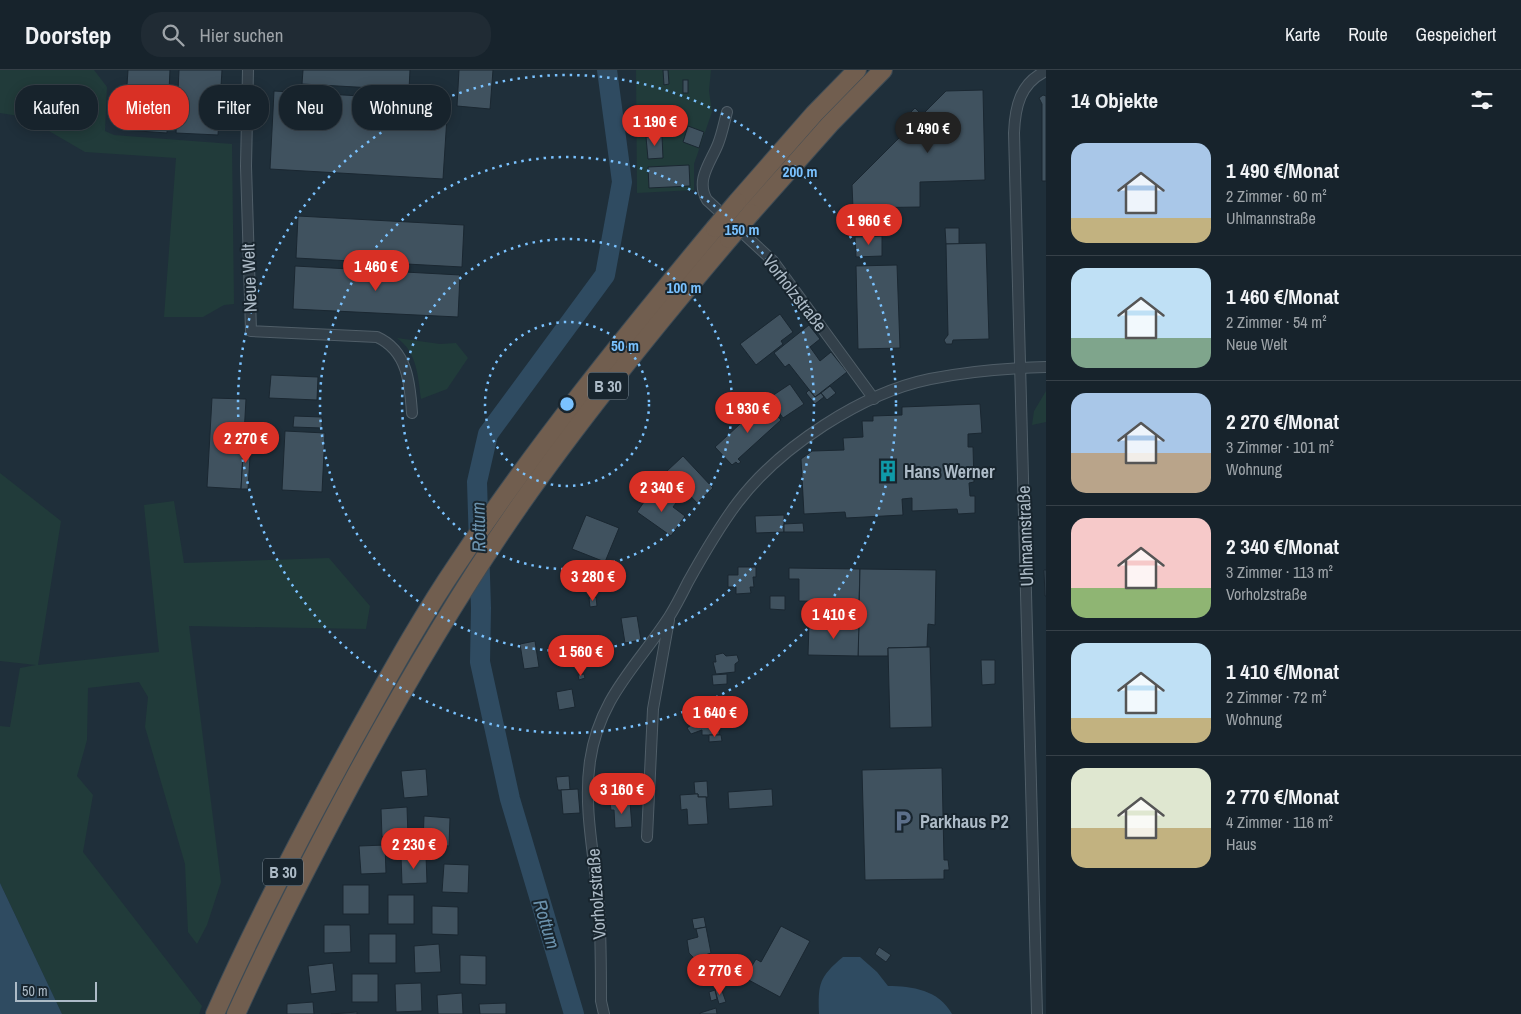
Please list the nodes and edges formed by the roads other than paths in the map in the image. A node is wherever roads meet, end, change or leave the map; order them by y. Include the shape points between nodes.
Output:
1 (248, 70) edge
2 (857, 70) edge
3 (883, 70) edge
4 (1046, 71) edge
5 (727, 112) dead end
6 (744, 208) junction
7 (722, 233) junction
8 (1046, 367) edge
9 (1020, 368) junction
10 (874, 398) junction
11 (412, 413) dead end
12 (670, 617) junction
13 (647, 837) dead end
14 (215, 1014) edge
15 (236, 1014) edge
16 (604, 1014) edge
17 (1037, 1014) edge

1 - 11 street, Neue Welt via 246,166 251,331 377,337 387,341 403,360 411,392
2 - 6 highway, B 30 via 814,114
3 - 6 highway, B 30
4 - 9 street, Uhlmannstraße via 1031,80 1018,101 1015,117
5 - 10 street, Vorholzstraße via 719,142 704,174 702,192 773,261
6 - 7 highway, B 30, bridge
7 - 14 highway, B 30 via 574,401 458,563 373,704 259,918
7 - 15 highway, B 30 via 526,497 463,591 375,740 275,928
8 - 9 street, Vorholzstraße
9 - 10 street, Vorholzstraße via 929,379
9 - 17 street, Uhlmannstraße
10 - 12 street, Vorholzstraße via 799,443 758,480 718,530
12 - 13 street, Vorholzstraße via 653,709
12 - 16 street, Vorholzstraße via 613,693 590,759 588,792 599,908

